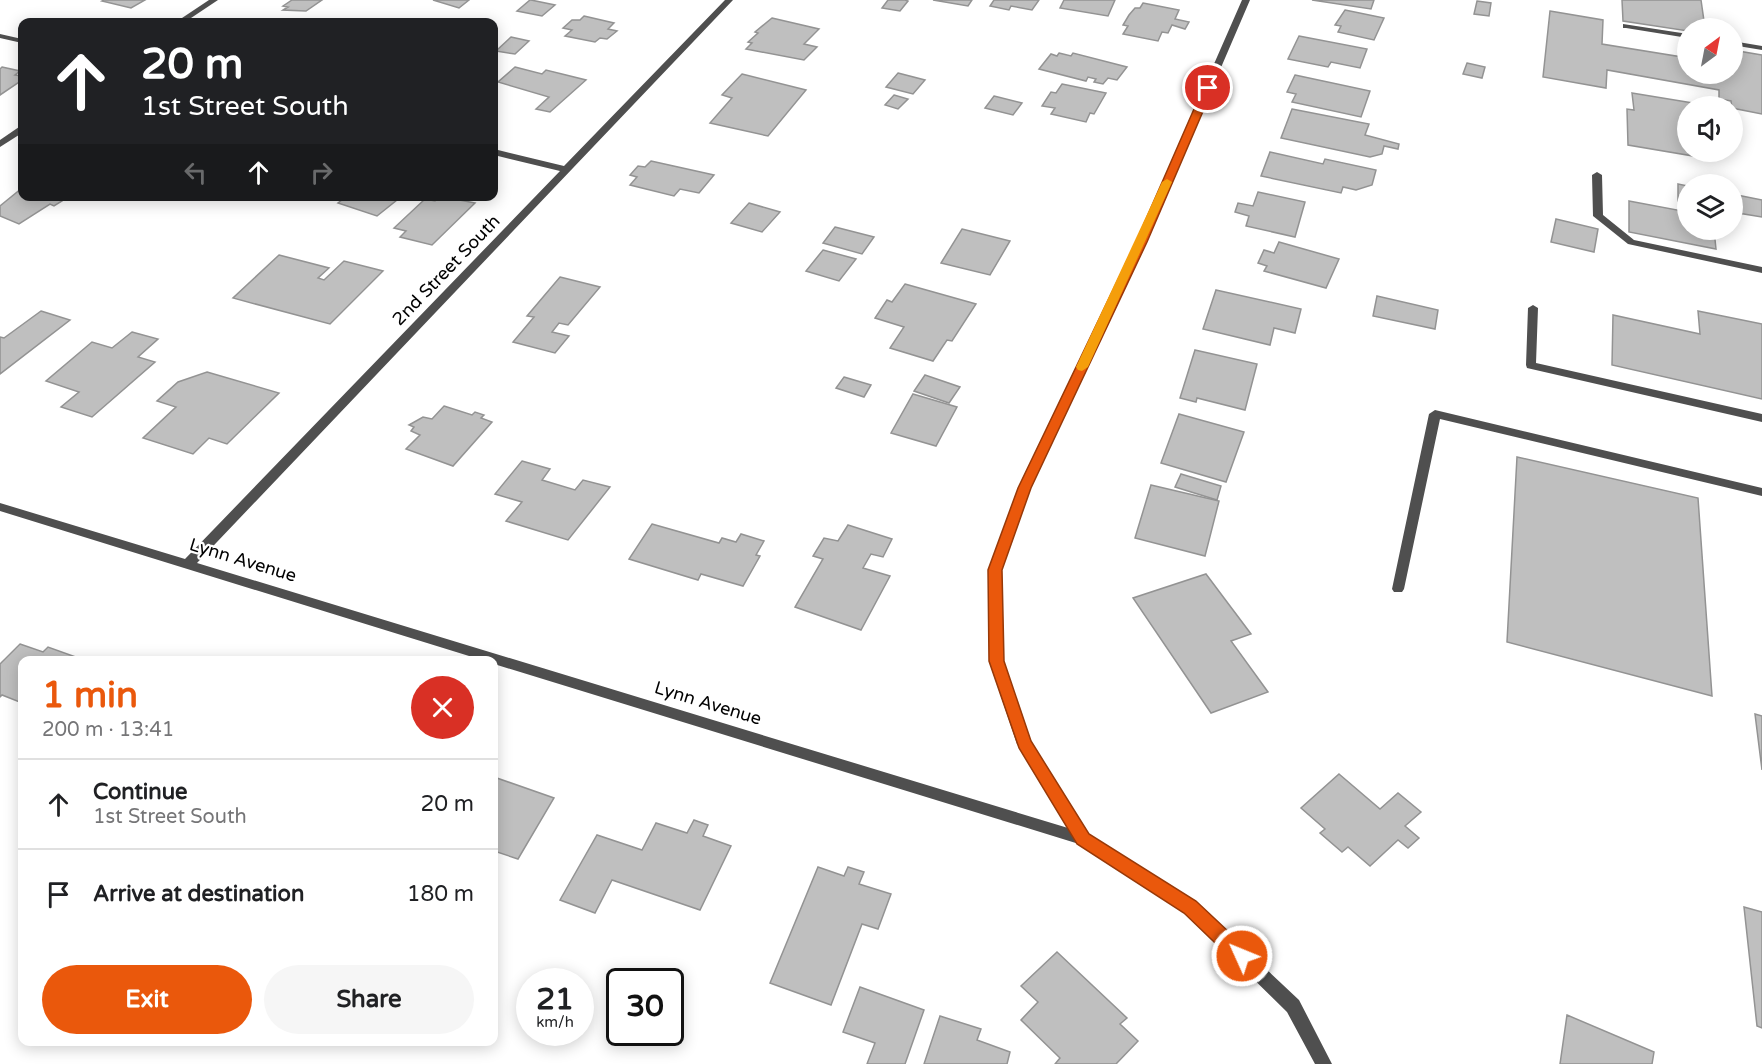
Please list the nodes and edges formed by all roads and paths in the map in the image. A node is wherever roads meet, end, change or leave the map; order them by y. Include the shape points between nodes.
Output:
1 (214, 0) edge
2 (729, 0) edge
3 (1246, 0) edge
4 (186, 18) edge
5 (1626, 26) dead end
6 (1677, 34) edge
7 (0, 36) edge
8 (18, 40) edge
9 (1743, 45) edge
10 (1762, 48) edge
11 (18, 132) edge
12 (0, 144) edge
13 (498, 153) edge
14 (564, 169) junction
15 (1597, 175) dead end
16 (1762, 270) edge
17 (1533, 308) dead end
18 (1762, 418) edge
19 (1762, 492) edge
20 (0, 507) edge
21 (188, 564) junction
22 (1398, 589) dead end
23 (487, 656) edge
24 (498, 659) edge
25 (1083, 839) junction
26 (1324, 1064) edge

1 - 4 street
2 - 14 street, 2nd Street South
3 - 25 street via 1142,242 1024,488 995,570 996,661 1024,744
5 - 6 street
7 - 8 street
9 - 10 street
11 - 12 street
13 - 14 street
14 - 21 street, 2nd Street South
15 - 16 street via 1598,216 1631,242
17 - 18 street via 1531,365
19 - 22 street via 1435,414
20 - 21 street, Lynn Avenue
21 - 23 street, Lynn Avenue
24 - 25 street, Lynn Avenue
25 - 26 street, Lynn Avenue via 1190,907 1293,1006

